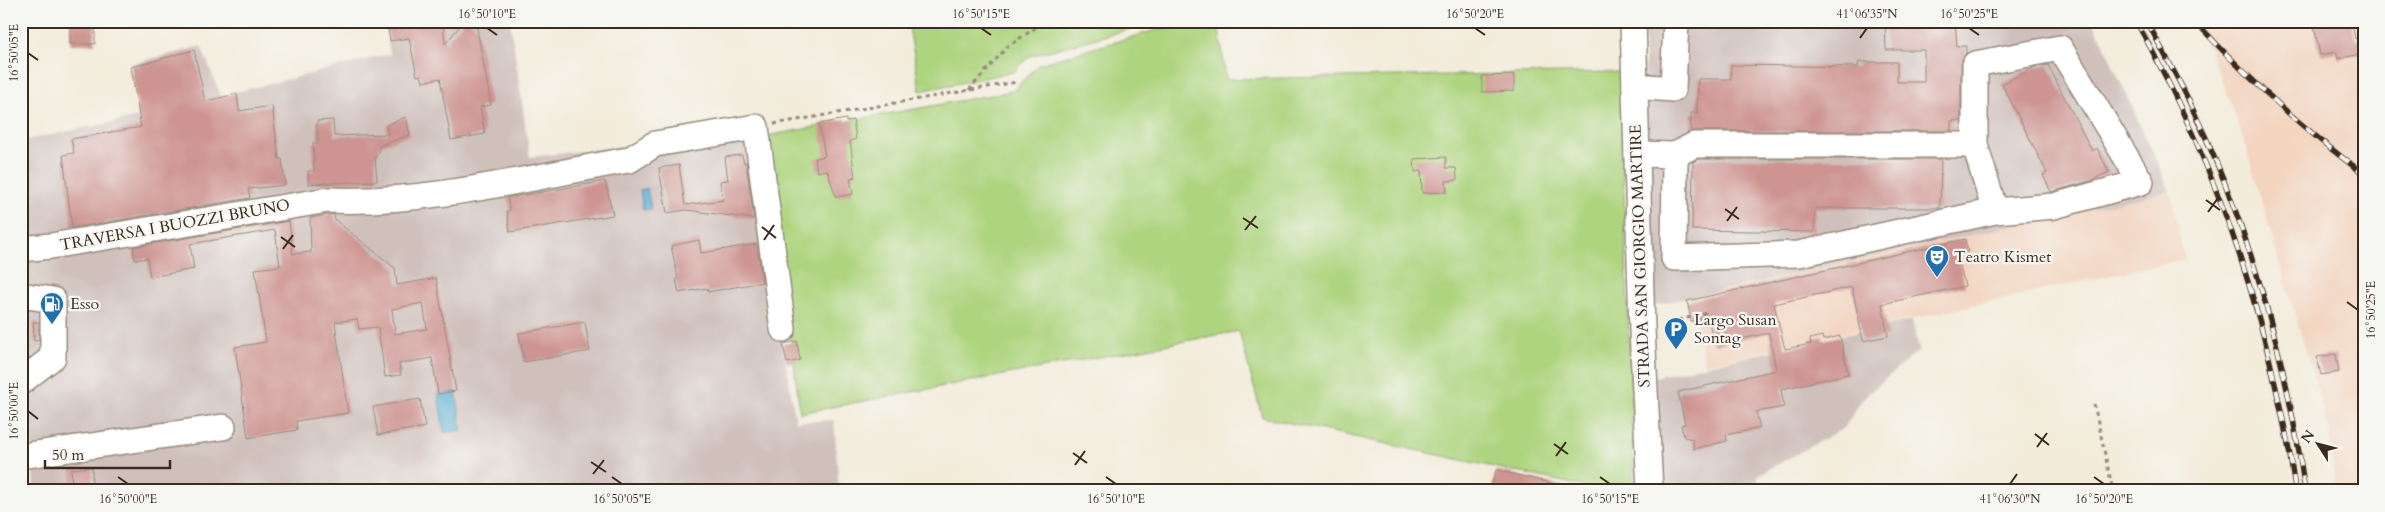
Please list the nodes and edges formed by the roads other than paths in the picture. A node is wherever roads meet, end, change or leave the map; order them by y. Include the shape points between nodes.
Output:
1 (1633, 21) edge
2 (1676, 21) edge
3 (1635, 86) junction
4 (1975, 145) junction
5 (1637, 154) junction
6 (1675, 155) junction
7 (1995, 211) junction
8 (21, 248) edge
9 (21, 295) edge
10 (784, 329) dead end
11 (21, 382) edge
12 (223, 427) dead end
13 (21, 456) edge
14 (1650, 491) edge

1 - 3 street, STRADA SAN GIORGIO MARTIRE
2 - 3 street via 1673,88
3 - 5 street, STRADA SAN GIORGIO MARTIRE
4 - 6 street via 1694,145
4 - 7 street
4 - 7 street via 1976,64 2060,48 2141,182 2054,206
5 - 6 street
5 - 14 street, STRADA SAN GIORGIO MARTIRE
6 - 7 street via 1674,258 1799,254
8 - 10 street, TRAVERSA I BUOZZI BRUNO via 51,246 328,200 352,201 446,192 629,160 655,144 756,127
9 - 11 street via 53,300 54,357
12 - 13 street

